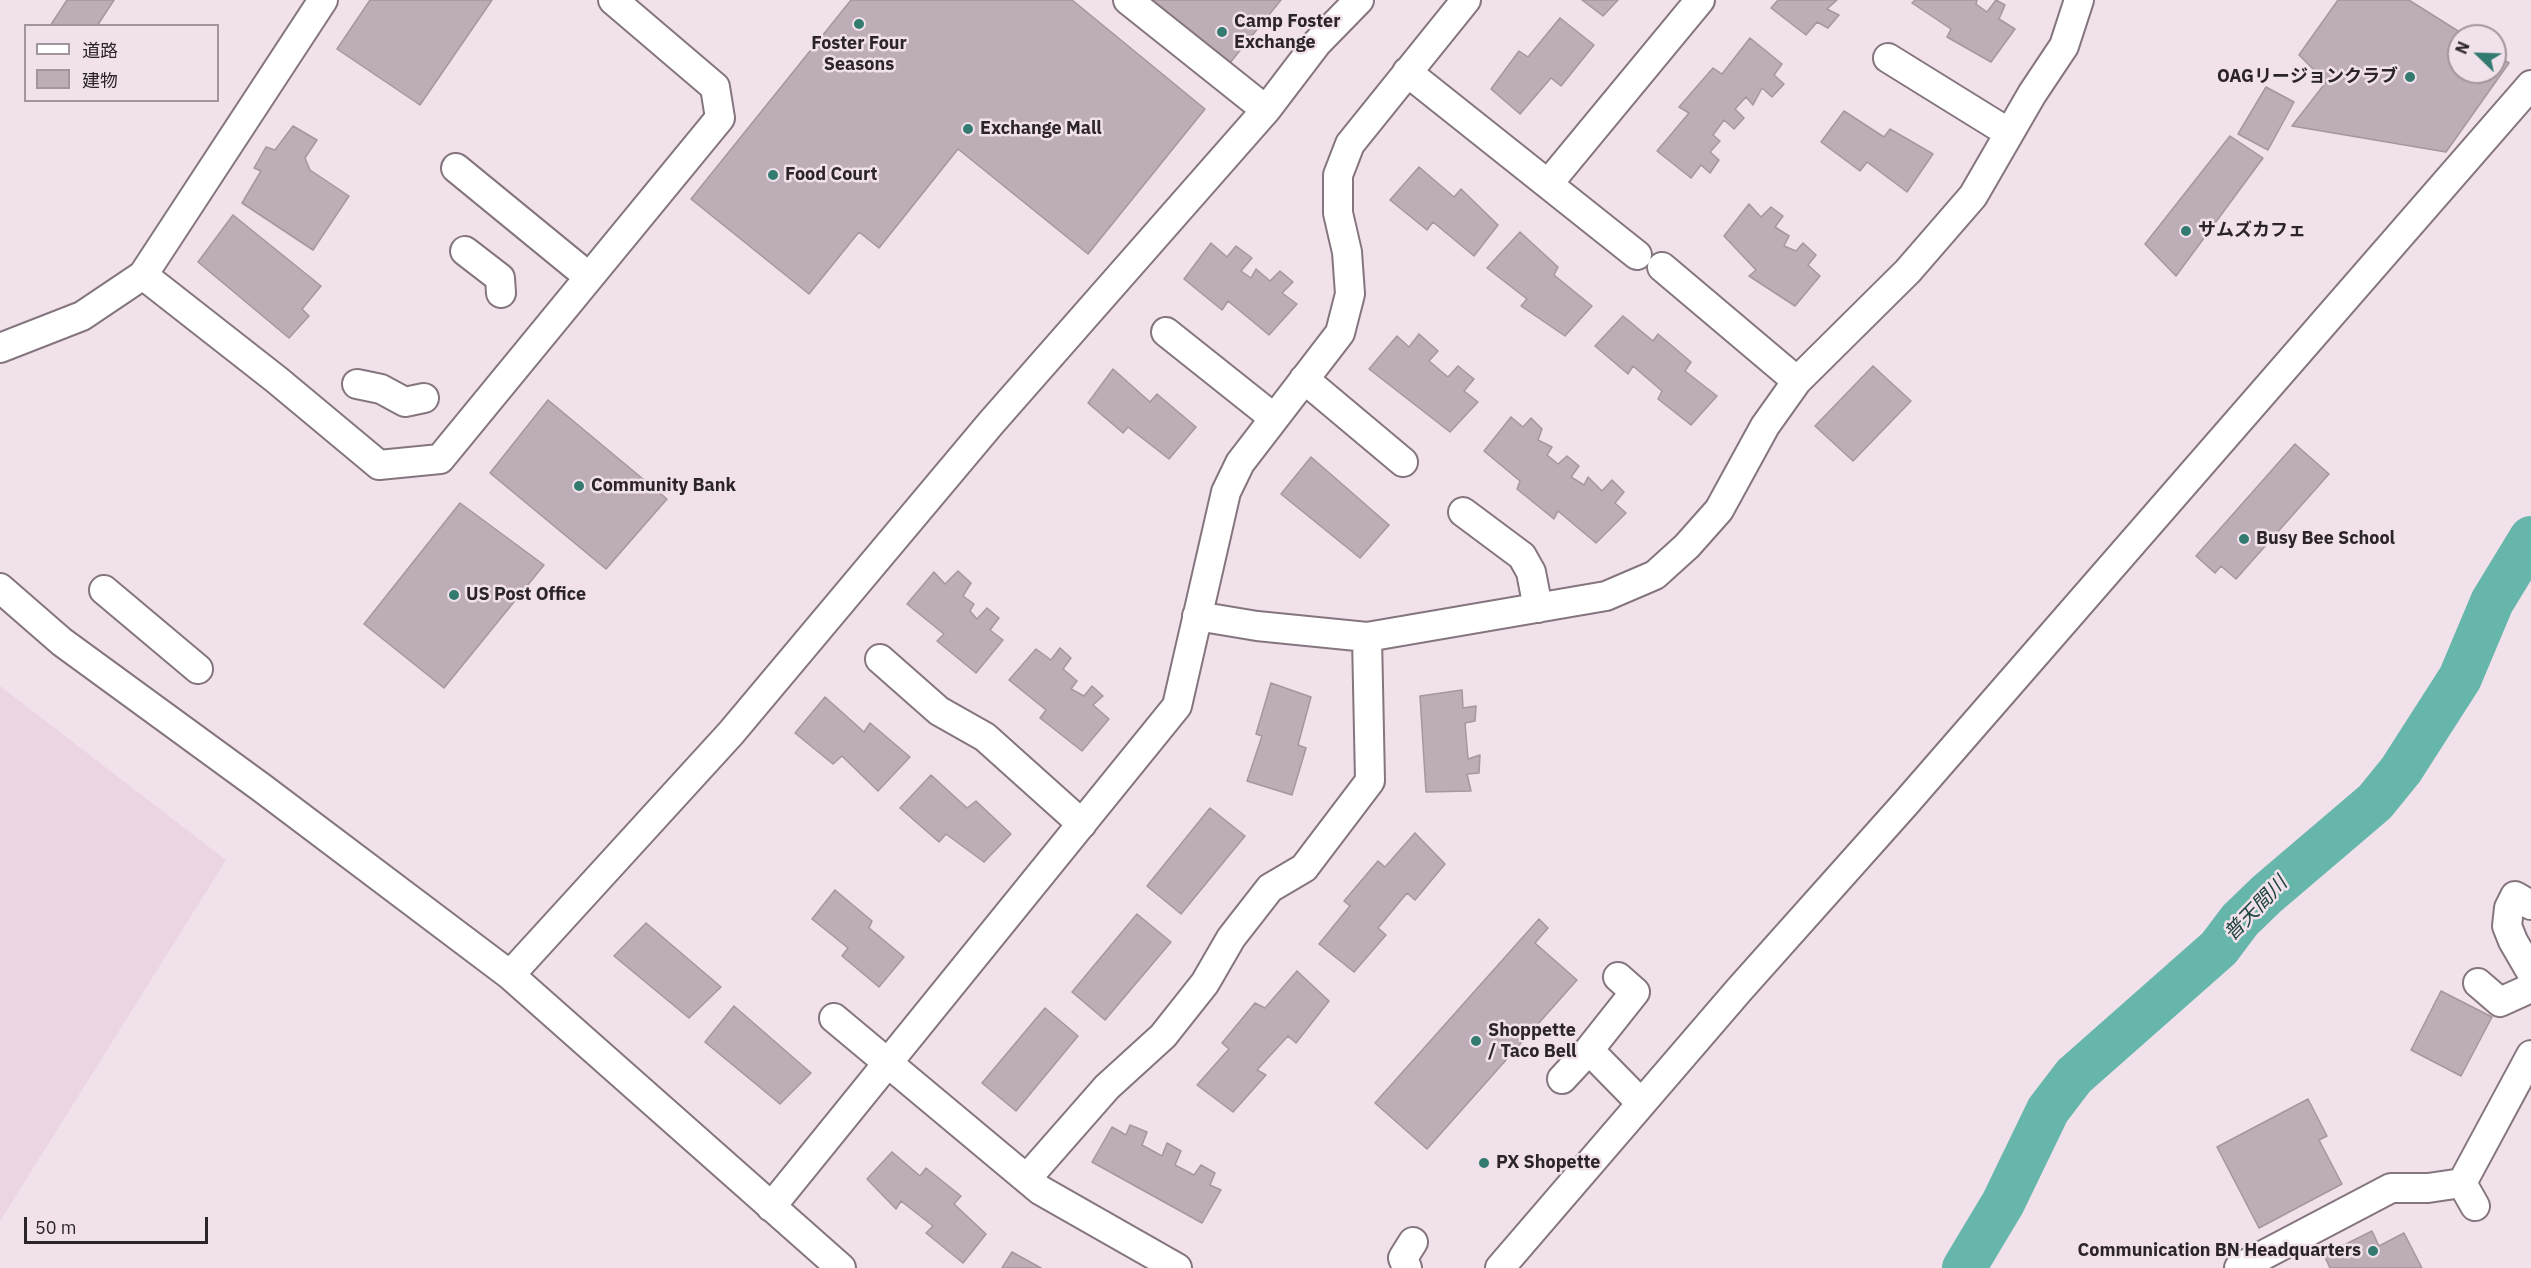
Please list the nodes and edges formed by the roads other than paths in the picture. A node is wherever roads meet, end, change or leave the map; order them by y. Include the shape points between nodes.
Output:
1 (323, 0) edge
2 (613, 0) edge
3 (1128, 0) edge
4 (1336, 0) edge
5 (1359, 0) edge
6 (1466, 0) edge
7 (1700, 0) edge
8 (2079, 0) edge
9 (1317, 43) junction
10 (1888, 58) dead end
11 (1407, 72) junction
12 (2531, 85) edge
13 (1266, 110) junction
14 (2009, 133) junction
15 (456, 168) dead end
16 (1548, 184) junction
17 (465, 251) dead end
18 (1637, 255) dead end
19 (1662, 267) dead end
20 (143, 275) junction
21 (589, 277) junction
22 (501, 293) dead end
23 (1166, 332) dead end
24 (0, 348) edge
25 (1304, 380) junction
26 (1797, 381) junction
27 (357, 384) dead end
28 (424, 399) dead end
29 (1274, 418) junction
30 (1403, 462) dead end
31 (1462, 512) dead end
32 (0, 588) edge
33 (104, 590) dead end
34 (1538, 608) junction
35 (1197, 616) junction
36 (1367, 637) junction
37 (880, 659) dead end
38 (198, 669) dead end
39 (1082, 824) junction
40 (2531, 905) edge
41 (2531, 972) edge
42 (510, 975) junction
43 (1618, 977) dead end
44 (2478, 983) dead end
45 (2531, 988) edge
46 (834, 1018) dead end
47 (1588, 1050) junction
48 (2531, 1055) edge
49 (887, 1064) junction
50 (1562, 1078) dead end
51 (1641, 1103) junction
52 (1028, 1177) junction
53 (771, 1207) junction
54 (841, 1268) edge
55 (1177, 1268) edge
56 (1500, 1268) edge
57 (2239, 1268) edge

1 - 20 street
2 - 21 street via 715,87 720,118
3 - 13 street
4 - 9 street
5 - 9 street
6 - 11 street
7 - 16 street
8 - 14 street via 2064,46
9 - 13 street
10 - 14 street
11 - 16 street
11 - 25 street via 1350,144 1338,175 1338,213 1347,252 1350,294 1340,333
12 - 51 street
13 - 42 street via 991,423 731,733
14 - 26 street via 1973,196 1908,272
15 - 21 street
16 - 18 street
17 - 22 street via 500,278
19 - 26 street
20 - 21 street via 379,465 440,459
20 - 24 street via 82,316
23 - 29 street
25 - 29 street
25 - 30 street
26 - 34 street via 1766,426 1719,510 1688,546 1655,575 1606,596
27 - 28 street via 381,389 405,402
29 - 35 street via 1240,463 1226,492
31 - 34 street via 1522,556 1531,572
32 - 42 street via 62,642
33 - 38 street
34 - 36 street
35 - 36 street
35 - 39 street via 1177,706
36 - 52 street via 1370,781 1304,868 1270,888 1231,938 1205,983 1162,1036 1107,1087
37 - 39 street via 939,711 985,737
39 - 49 street
40 - 41 street via 2515,896 2507,926
42 - 53 street
43 - 47 street via 1635,992
44 - 45 street via 2500,1002
46 - 49 street
47 - 50 street
47 - 51 street
48 - 57 street via 2469,1194 2391,1188
49 - 52 street
49 - 53 street
51 - 56 street
52 - 55 street via 1040,1190
53 - 54 street

